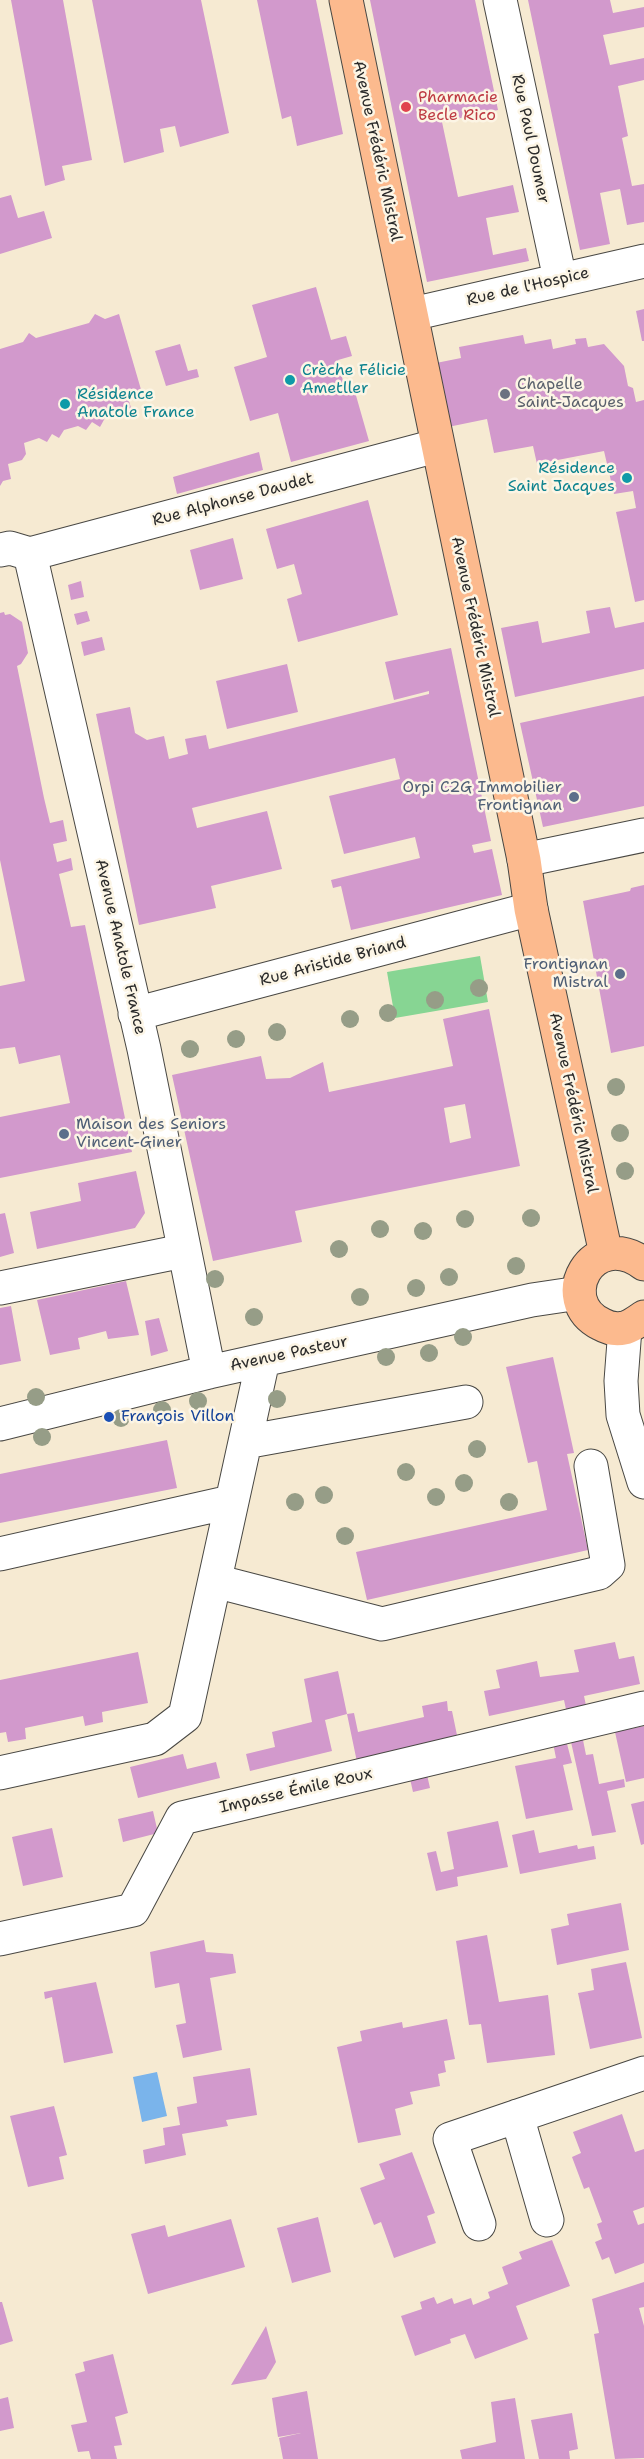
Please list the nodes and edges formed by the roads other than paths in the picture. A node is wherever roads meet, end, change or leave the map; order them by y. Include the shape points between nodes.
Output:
1 (346, 0) edge
2 (500, 0) edge
3 (644, 261) edge
4 (560, 279) junction
5 (412, 314) junction
6 (436, 446) junction
7 (15, 552) edge
8 (644, 835) edge
9 (524, 860) junction
10 (531, 909) junction
11 (135, 1014) junction
12 (183, 1251) junction
13 (606, 1254) junction
14 (644, 1264) edge
15 (0, 1288) edge
16 (579, 1293) junction
17 (634, 1323) edge
18 (263, 1359) junction
19 (209, 1372) junction
20 (466, 1402) dead end
21 (0, 1424) edge
22 (245, 1442) junction
23 (591, 1466) dead end
24 (644, 1482) edge
25 (230, 1502) junction
26 (0, 1554) edge
27 (215, 1581) junction
28 (644, 1708) edge
29 (0, 1773) edge
30 (0, 1939) edge
31 (644, 2073) edge
32 (517, 2116) junction
33 (548, 2220) dead end
34 (479, 2224) dead end

1 - 5 main road, Avenue Frédéric Mistral
2 - 4 street, Rue Paul Doumer
3 - 4 street, Rue de l'Hospice
4 - 5 street, Rue de l'Hospice
5 - 6 main road, Avenue Frédéric Mistral
6 - 7 street, Rue Alphonse Daudet
6 - 9 main road, Avenue Frédéric Mistral
7 - 11 street, Avenue Anatole France
8 - 9 street
9 - 10 main road, Avenue Frédéric Mistral
10 - 11 street, Rue Aristide Briand
10 - 13 main road, Avenue Frédéric Mistral
11 - 12 street, Avenue Anatole France
12 - 15 street
12 - 19 street, Avenue Anatole France
13 - 14 main road via 630,1254
13 - 16 main road via 586,1269
16 - 17 main road via 594,1321 609,1328
16 - 18 street, Avenue Pasteur
17 - 24 street via 621,1381 623,1415
18 - 19 street, Avenue Pasteur
18 - 22 street
19 - 21 street, Avenue Pasteur
20 - 22 street
22 - 25 street
23 - 27 street via 608,1565 599,1573 382,1624
25 - 26 street
25 - 27 street
27 - 29 street via 185,1716 155,1739
28 - 30 street, Impasse Émile Roux via 182,1818 133,1910
31 - 32 street
32 - 33 street
32 - 34 street via 450,2139

